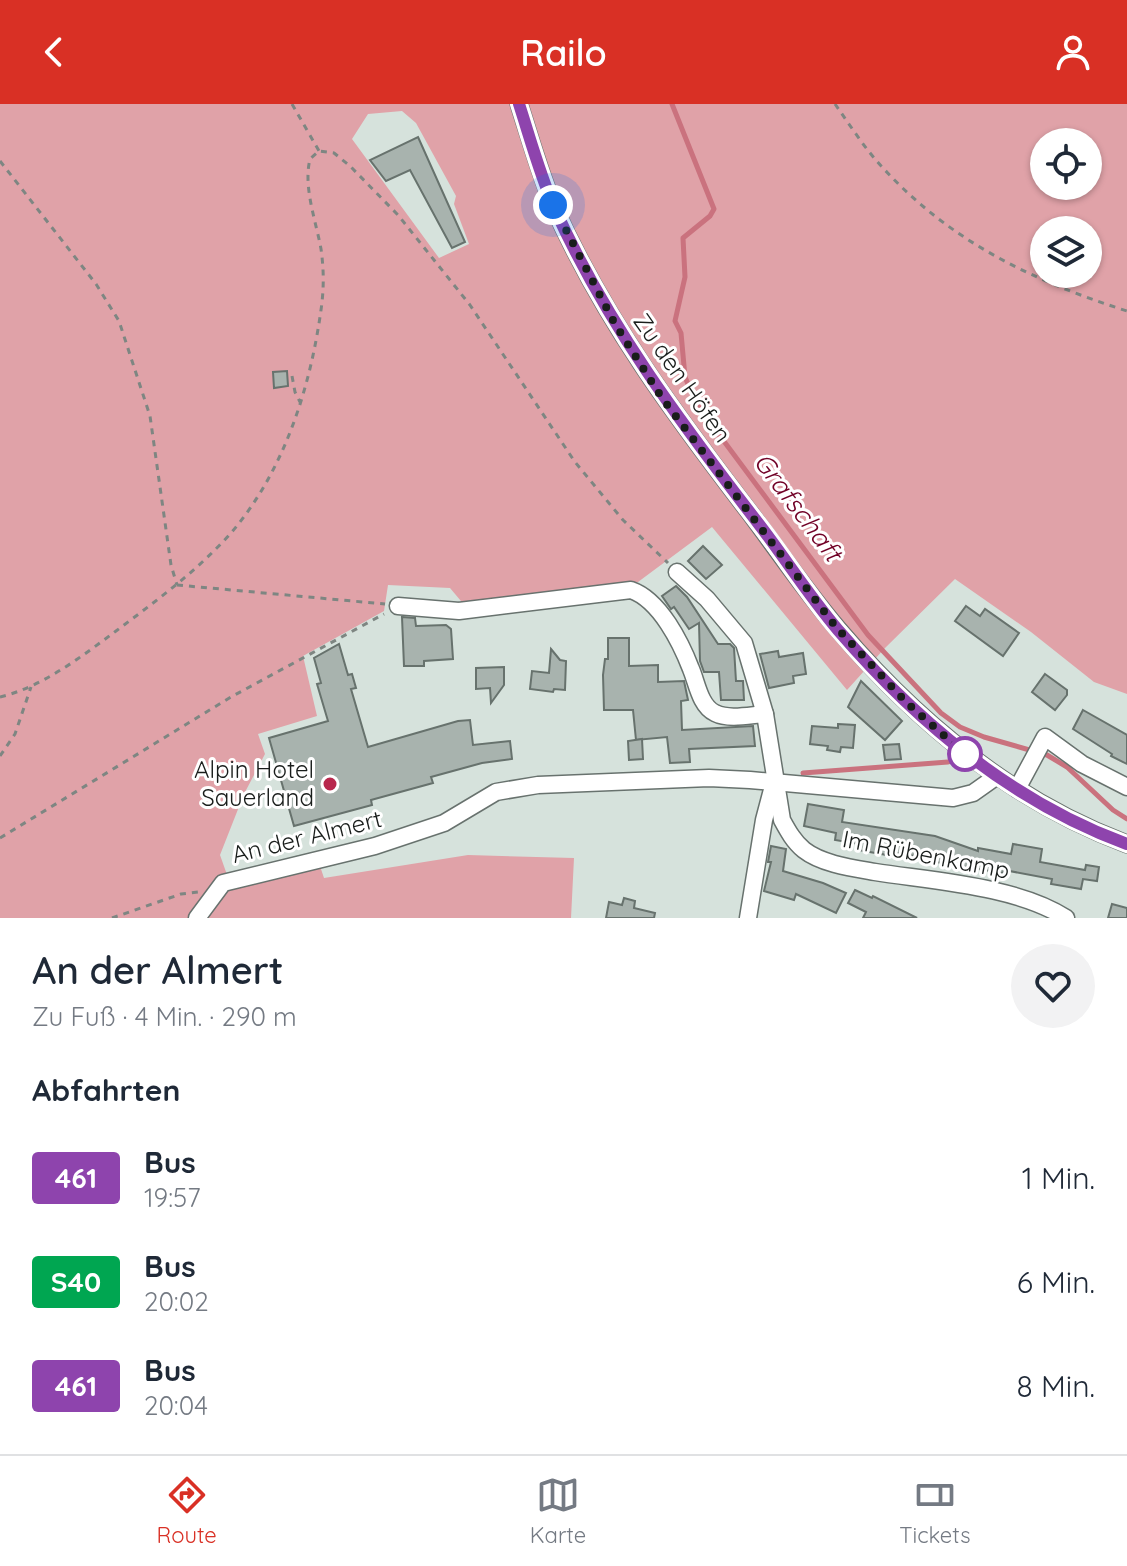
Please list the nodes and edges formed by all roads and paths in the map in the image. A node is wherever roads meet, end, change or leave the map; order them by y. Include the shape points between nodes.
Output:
1 (292, 104) edge
2 (519, 104) edge
3 (835, 104) edge
4 (319, 151) junction
5 (0, 161) edge
6 (1127, 311) edge
7 (292, 376) dead end
8 (300, 402) junction
9 (677, 572) joint
10 (177, 585) junction
11 (398, 606) junction
12 (31, 687) junction
13 (0, 697) edge
14 (765, 714) junction
15 (0, 756) edge
16 (997, 776) junction
17 (775, 781) junction
18 (1127, 787) edge
19 (1017, 789) junction
20 (0, 838) edge
21 (1127, 844) edge
22 (218, 888) junction
23 (112, 918) edge
24 (197, 918) edge
25 (748, 918) edge
26 (1066, 918) edge

1 - 4 path
2 - 16 street, Zu den Höfen via 553,205 615,324 662,398 836,627 908,704
3 - 6 path via 882,167 945,224 1053,287
4 - 8 path via 310,159 308,180 324,279
4 - 9 path via 342,159 398,215 470,305 575,462 623,520
5 - 10 path via 119,321 150,416
7 - 8 path
8 - 10 path via 282,452 246,513
9 - 14 street via 737,633
10 - 11 path
10 - 12 path
11 - 14 street via 459,611 631,590 654,606 666,624 710,710 723,716
11 - 20 path via 231,697
12 - 13 path
12 - 15 path via 15,734
14 - 17 street
16 - 17 street, An der Almert via 973,793 953,798
16 - 19 street, Zu den Höfen
17 - 22 street, An der Almert via 581,781 496,792 424,830
17 - 25 street
17 - 26 street, Im Rübenkamp via 782,820 806,851 861,869 1025,898
18 - 19 street via 1045,737
19 - 21 street, Zu den Höfen
22 - 23 path via 192,891
22 - 24 street

